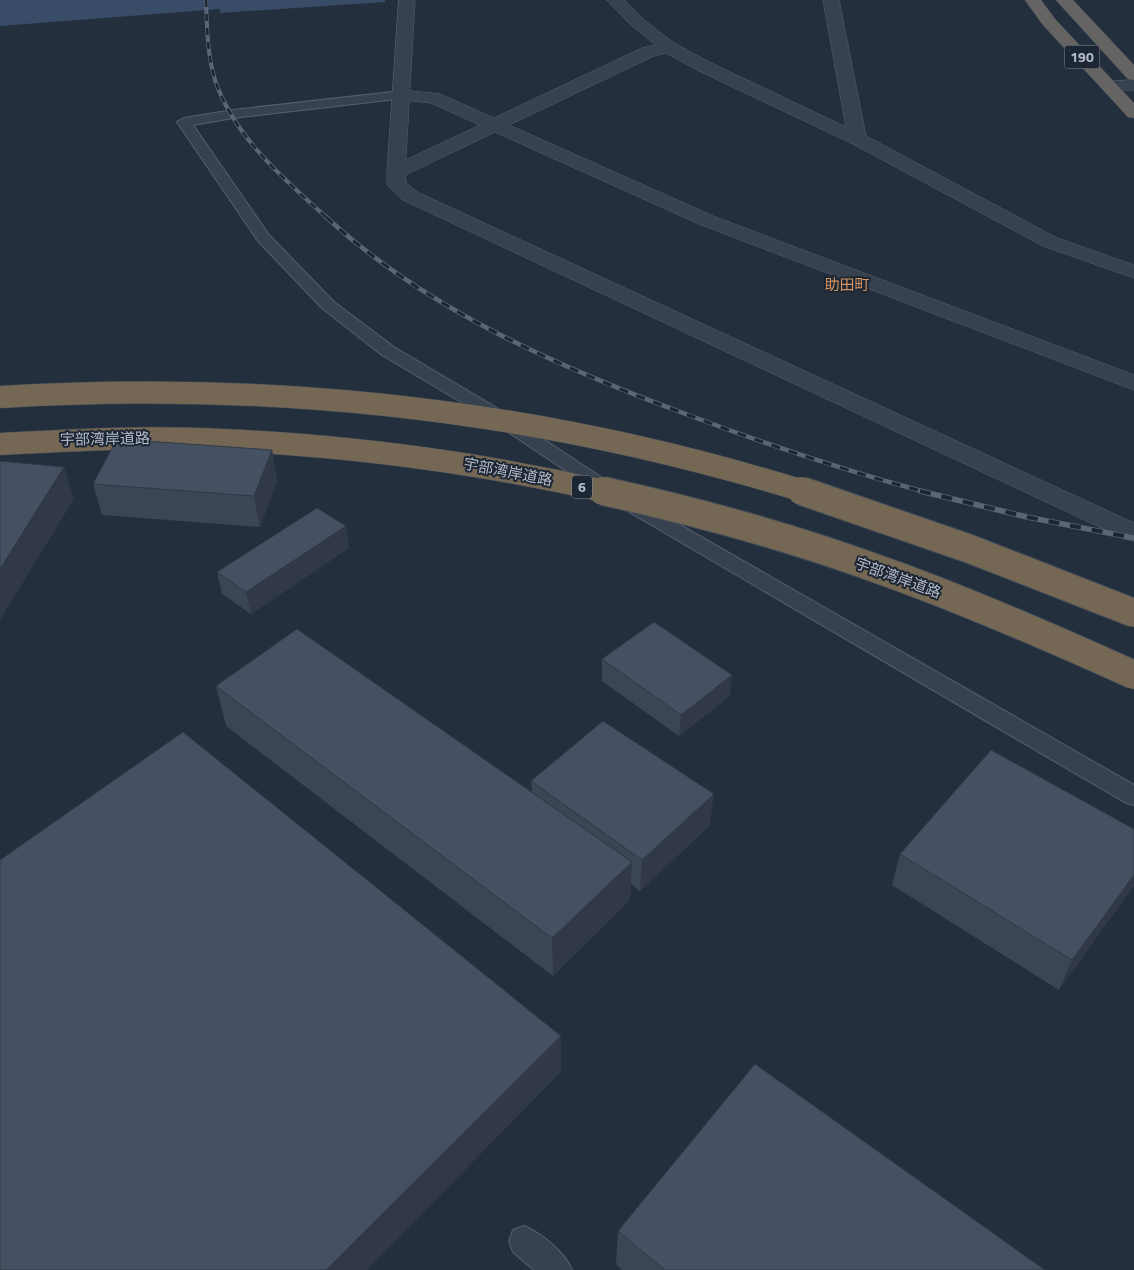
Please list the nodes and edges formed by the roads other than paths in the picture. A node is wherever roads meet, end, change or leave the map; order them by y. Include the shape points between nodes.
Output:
1 (407, 0) edge
2 (615, 0) edge
3 (831, 0) edge
4 (1032, 0) edge
5 (1064, 0) edge
6 (668, 47) junction
7 (1134, 75) edge
8 (1134, 85) edge
9 (1109, 86) junction
10 (401, 95) junction
11 (1134, 113) edge
12 (493, 124) junction
13 (857, 140) junction
14 (396, 172) junction
15 (1134, 272) edge
16 (1134, 383) edge
17 (0, 397) edge
18 (0, 444) edge
19 (1134, 533) edge
20 (1134, 612) edge
21 (1134, 675) edge
22 (1134, 796) edge
23 (524, 1241) dead end
24 (558, 1270) edge

1 - 10 street
2 - 6 street
3 - 13 street
4 - 9 highway, 190
5 - 7 highway, 190
6 - 12 street via 648,52
6 - 13 street
8 - 9 street
9 - 11 highway, 190
10 - 12 street via 434,98
10 - 14 street
10 - 22 lane via 184,122 263,238 328,305 388,350 489,411 621,499
12 - 14 street
12 - 16 street via 706,220
13 - 15 street via 1050,242
14 - 19 street via 397,185 442,213
17 - 20 highway, bridge via 140,391 282,396 425,409 557,430 693,460 840,503
18 - 21 highway, 宇部湾岸道路 / 6, bridge via 158,438 308,445 458,463 597,490 736,524 883,571 970,604
23 - 24 lane

